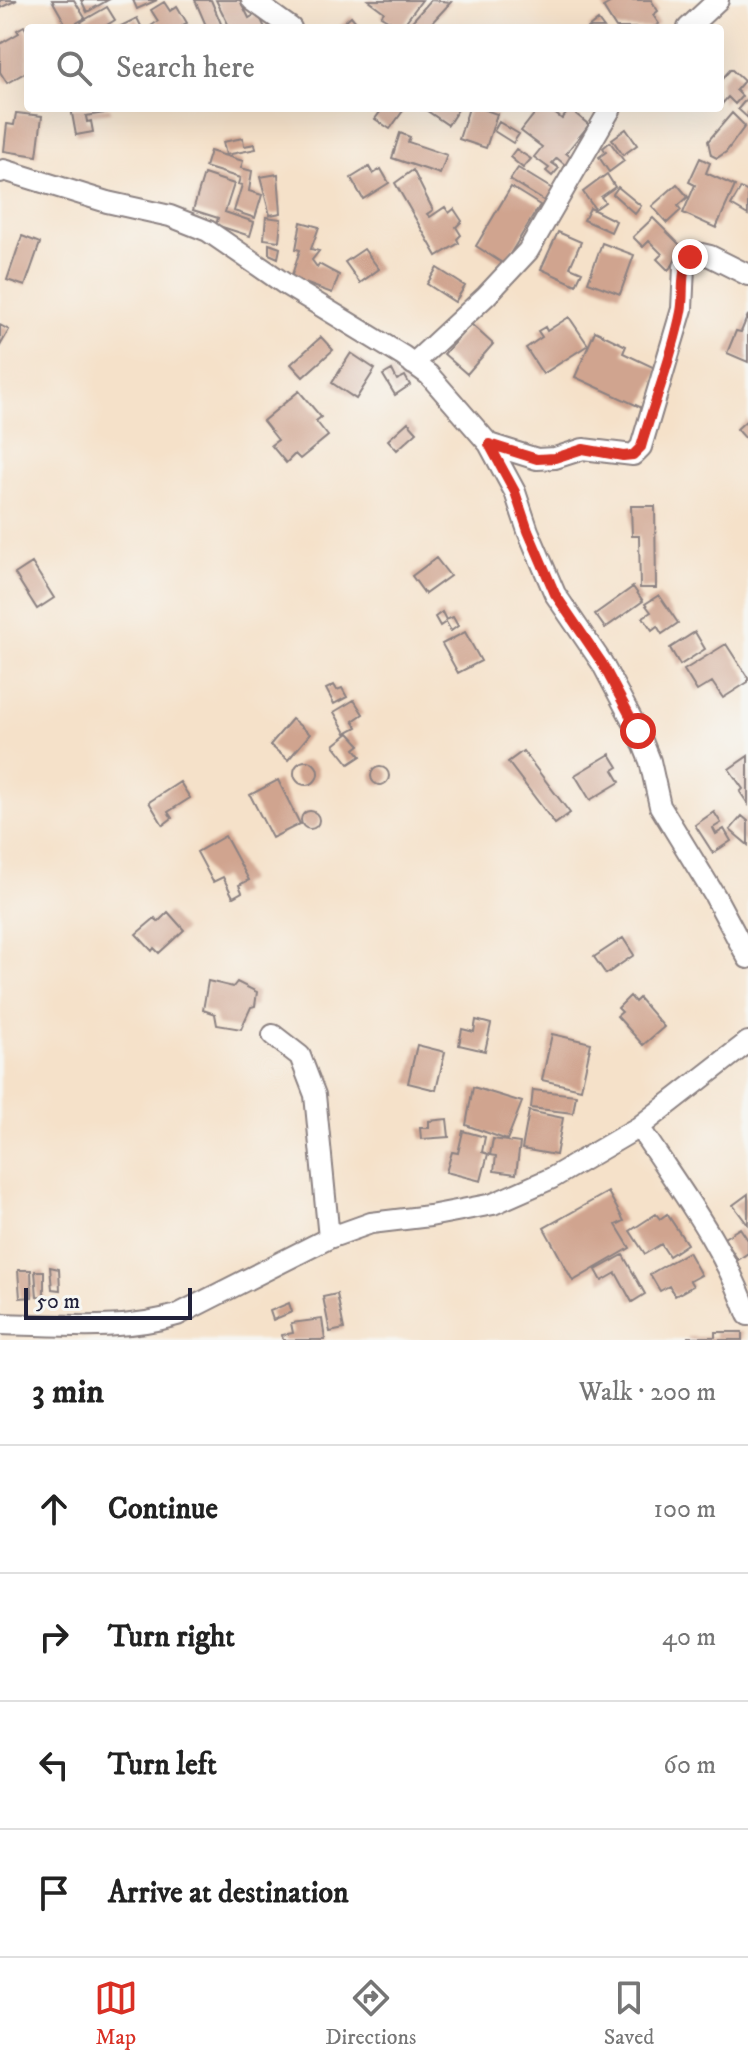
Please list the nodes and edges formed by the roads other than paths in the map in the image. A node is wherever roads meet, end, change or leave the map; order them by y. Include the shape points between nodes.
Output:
1 (252, 0) edge
2 (718, 0) edge
3 (285, 24) edge
4 (692, 24) edge
5 (609, 112) edge
6 (0, 172) edge
7 (748, 275) edge
8 (413, 364) junction
9 (489, 444) junction
10 (748, 958) edge
11 (273, 1035) dead end
12 (748, 1042) edge
13 (639, 1127) junction
14 (329, 1238) junction
15 (748, 1315) edge
16 (0, 1324) edge
17 (154, 1331) edge

1 - 3 street
2 - 4 street
5 - 8 street via 528,251
6 - 8 street via 170,216 208,231
7 - 9 street via 710,256 690,257 671,351 641,447 633,455 583,449 537,459
8 - 9 street via 429,375
9 - 10 street via 515,492 555,594 602,663 638,731 660,806
11 - 14 street via 300,1056 315,1095
12 - 13 street
13 - 14 street via 552,1178 493,1204 371,1223
13 - 15 street via 715,1242
14 - 17 street
16 - 17 street

